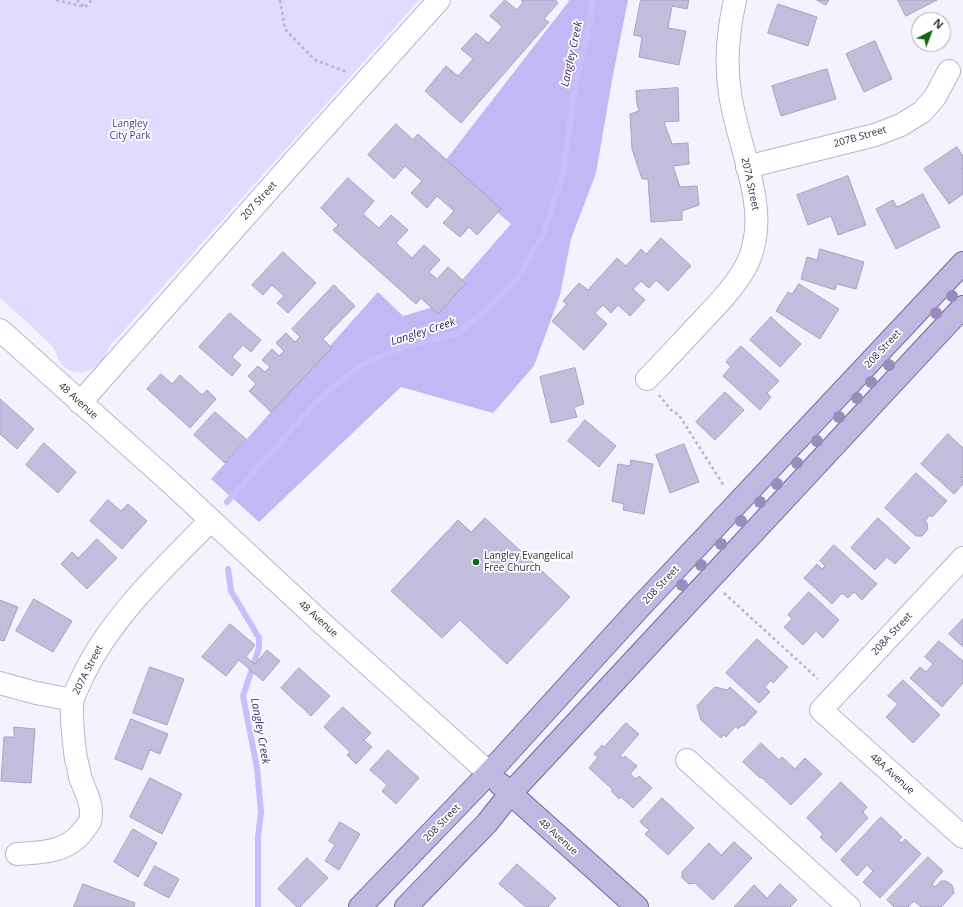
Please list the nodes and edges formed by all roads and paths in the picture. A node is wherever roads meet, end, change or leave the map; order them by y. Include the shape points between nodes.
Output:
1 (56, 0) edge
2 (77, 0) edge
3 (92, 0) edge
4 (280, 0) edge
5 (439, 0) edge
6 (735, 0) edge
7 (85, 7) junction
8 (949, 71) dead end
9 (368, 79) junction
10 (747, 167) junction
11 (963, 263) edge
12 (963, 307) edge
13 (0, 332) edge
14 (647, 379) joint
15 (80, 403) junction
16 (727, 490) dead end
17 (211, 520) junction
18 (963, 558) edge
19 (724, 592) dead end
20 (818, 679) dead end
21 (0, 683) edge
22 (73, 700) junction
23 (821, 710) joint
24 (687, 760) dead end
25 (489, 773) junction
26 (510, 794) junction
27 (963, 837) edge
28 (17, 854) dead end
29 (360, 907) edge
30 (406, 907) edge
31 (637, 907) edge
32 (849, 907) edge

1 - 7 path
2 - 7 path
3 - 7 path
4 - 9 path via 285,29 315,60
5 - 9 street, 207 Street
6 - 10 street, 207A Street via 727,46 728,71 734,117
8 - 10 street, 207B Street via 935,97 922,112 901,125 874,135
9 - 15 street, 207 Street
10 - 14 street, 207A Street via 757,221 754,245 746,267 720,302
11 - 25 main road, 208 Street via 640,607
12 - 26 main road
13 - 15 street, 48 Avenue
14 - 16 path via 678,415
15 - 17 street, 48 Avenue
17 - 22 street, 207A Street via 116,623 88,665
17 - 25 street, 48 Avenue
18 - 23 street, 208A Street
19 - 20 path
21 - 22 street
22 - 28 street, 207A Street via 76,757 91,808 90,821 70,844 40,853
23 - 27 street, 48A Avenue
24 - 32 street
25 - 26 main road, 48 Avenue
25 - 29 main road, 208 Street
26 - 30 main road via 487,822
26 - 31 main road, 48 Avenue

